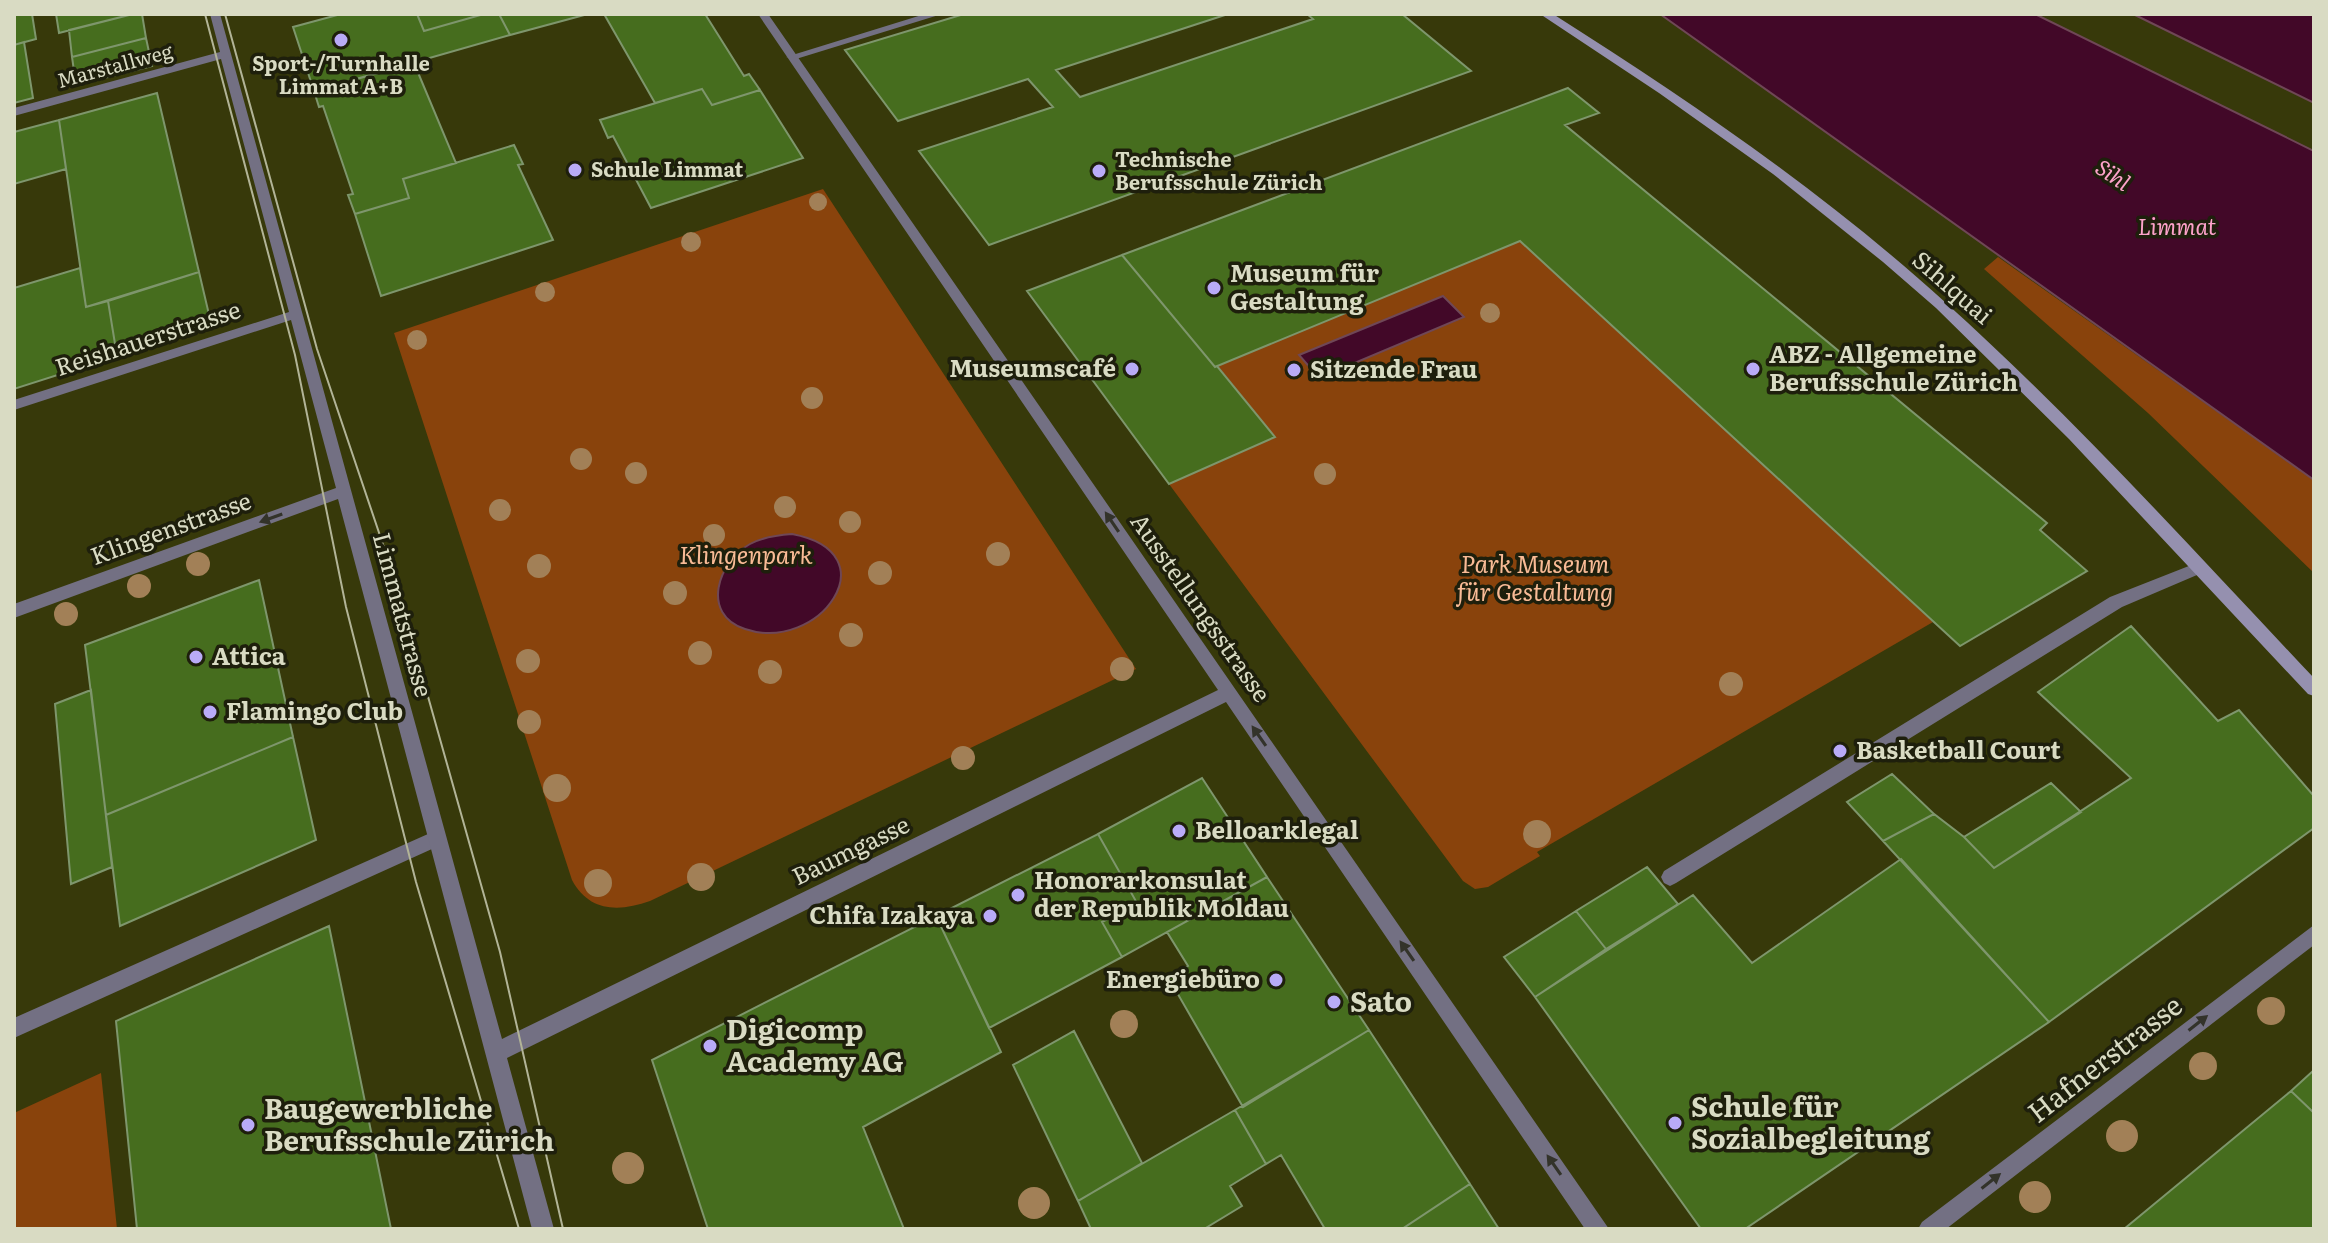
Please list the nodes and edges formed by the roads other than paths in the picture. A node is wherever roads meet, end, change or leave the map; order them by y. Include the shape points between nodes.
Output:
1 (215, 14) edge
2 (937, 14) edge
3 (1545, 14) edge
4 (769, 15) edge
5 (226, 54) junction
6 (792, 57) junction
7 (14, 112) edge
8 (296, 314) junction
9 (14, 405) edge
10 (344, 491) junction
11 (2199, 568) junction
12 (14, 611) edge
13 (2314, 689) edge
14 (1229, 693) junction
15 (437, 838) junction
16 (1670, 877) dead end
17 (2314, 934) edge
18 (14, 1028) edge
19 (495, 1053) junction
20 (543, 1229) edge
21 (1598, 1229) edge
22 (1929, 1229) edge

1 - 5 street, Limmatstrasse
2 - 6 street
3 - 11 street, Sihlquai via 1746,146 1866,241 1992,352
4 - 6 street, Ausstellungsstrasse
5 - 7 street, Marstallweg
5 - 8 street, Limmatstrasse
14 -> 6 street, Ausstellungsstrasse
8 - 9 street, Reishauerstrasse
8 - 10 street, Limmatstrasse
10 -> 12 street, Klingenstrasse
10 - 15 street, Limmatstrasse
11 - 13 street, Sihlquai
11 - 16 street via 2116,602
14 - 19 street, Baumgasse
21 -> 14 street, Ausstellungsstrasse
15 - 18 street
15 - 19 street, Limmatstrasse
22 -> 17 street, Hafnerstrasse
19 - 20 street, Limmatstrasse

